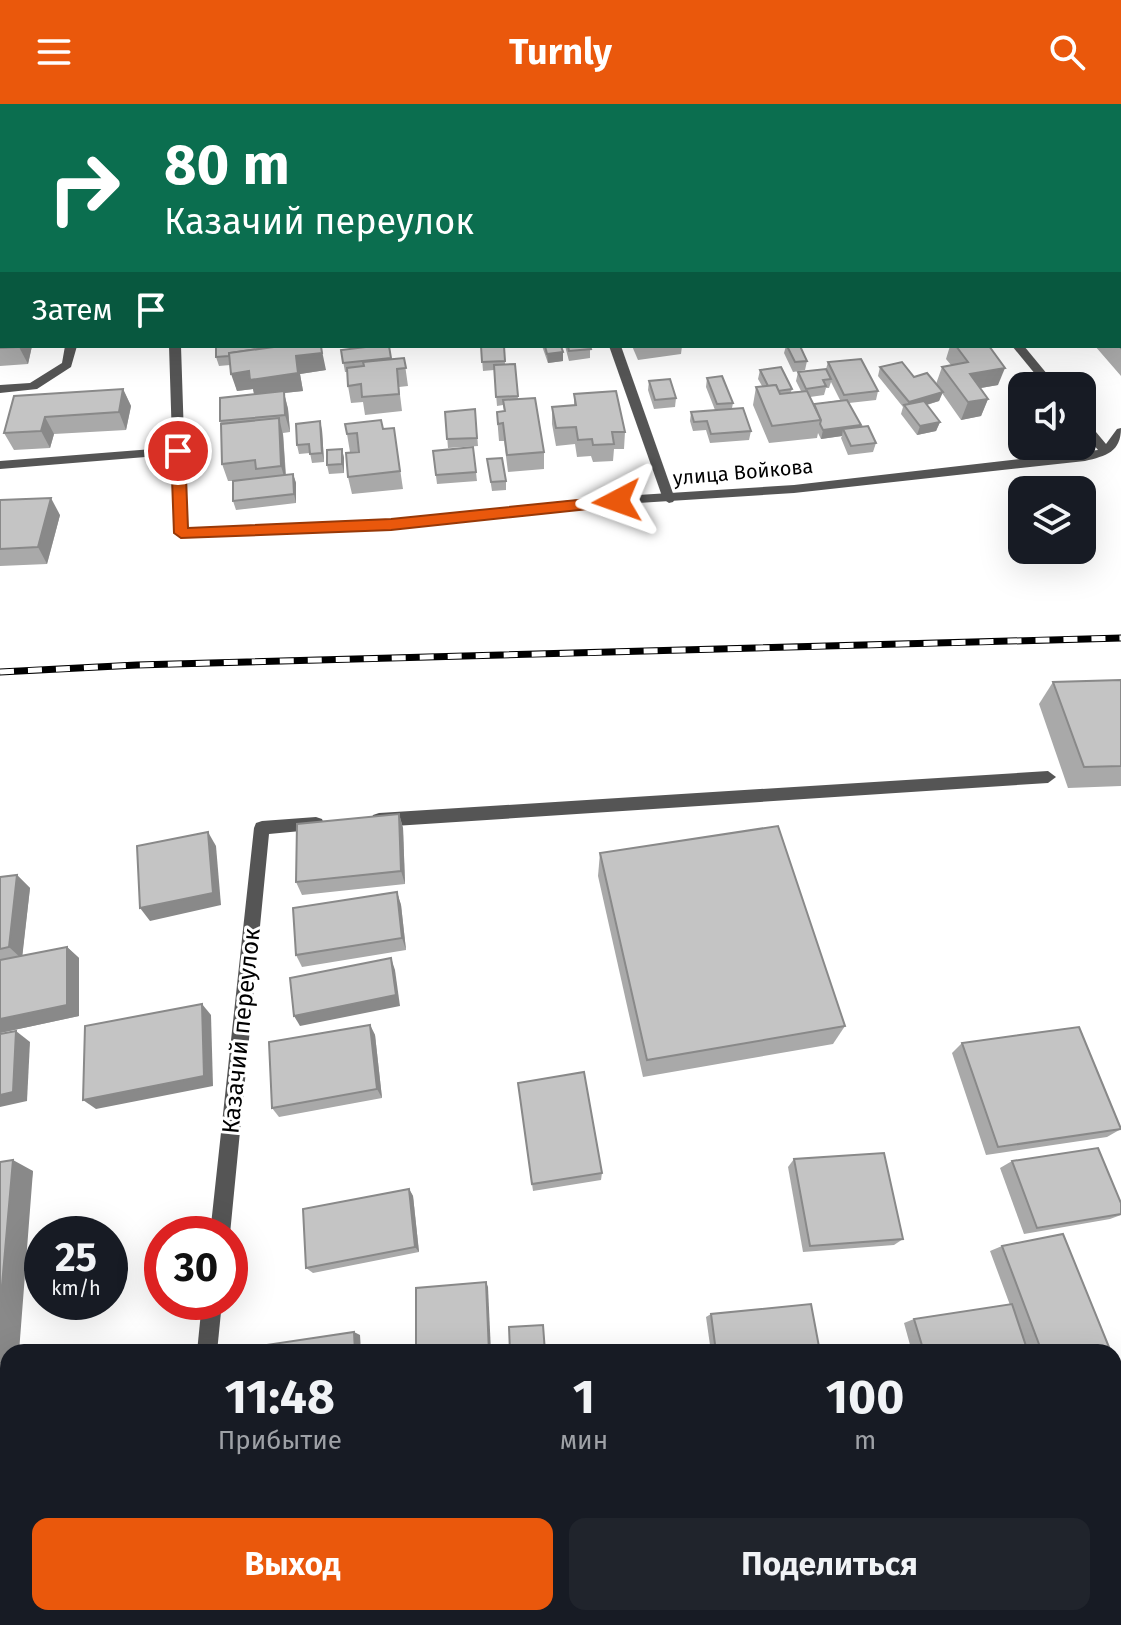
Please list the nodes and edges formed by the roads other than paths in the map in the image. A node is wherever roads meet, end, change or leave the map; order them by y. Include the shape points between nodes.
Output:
1 (71, 348) edge
2 (175, 348) edge
3 (616, 348) edge
4 (1020, 348) edge
5 (1039, 372) edge
6 (0, 389) edge
7 (1121, 432) edge
8 (1096, 440) edge
9 (178, 451) junction
10 (1106, 452) junction
11 (0, 465) edge
12 (669, 499) junction
13 (1048, 777) dead end
14 (222, 1216) edge
15 (210, 1320) edge
16 (208, 1344) edge

1 - 6 street via 67,365 33,386
2 - 9 street
3 - 12 street
4 - 5 street
7 - 10 street
8 - 10 street
9 - 11 street
9 - 12 street, улица Войкова via 181,533 391,524
10 - 12 street, улица Войкова
13 - 14 street, Казачий переулок via 262,828
15 - 16 street

